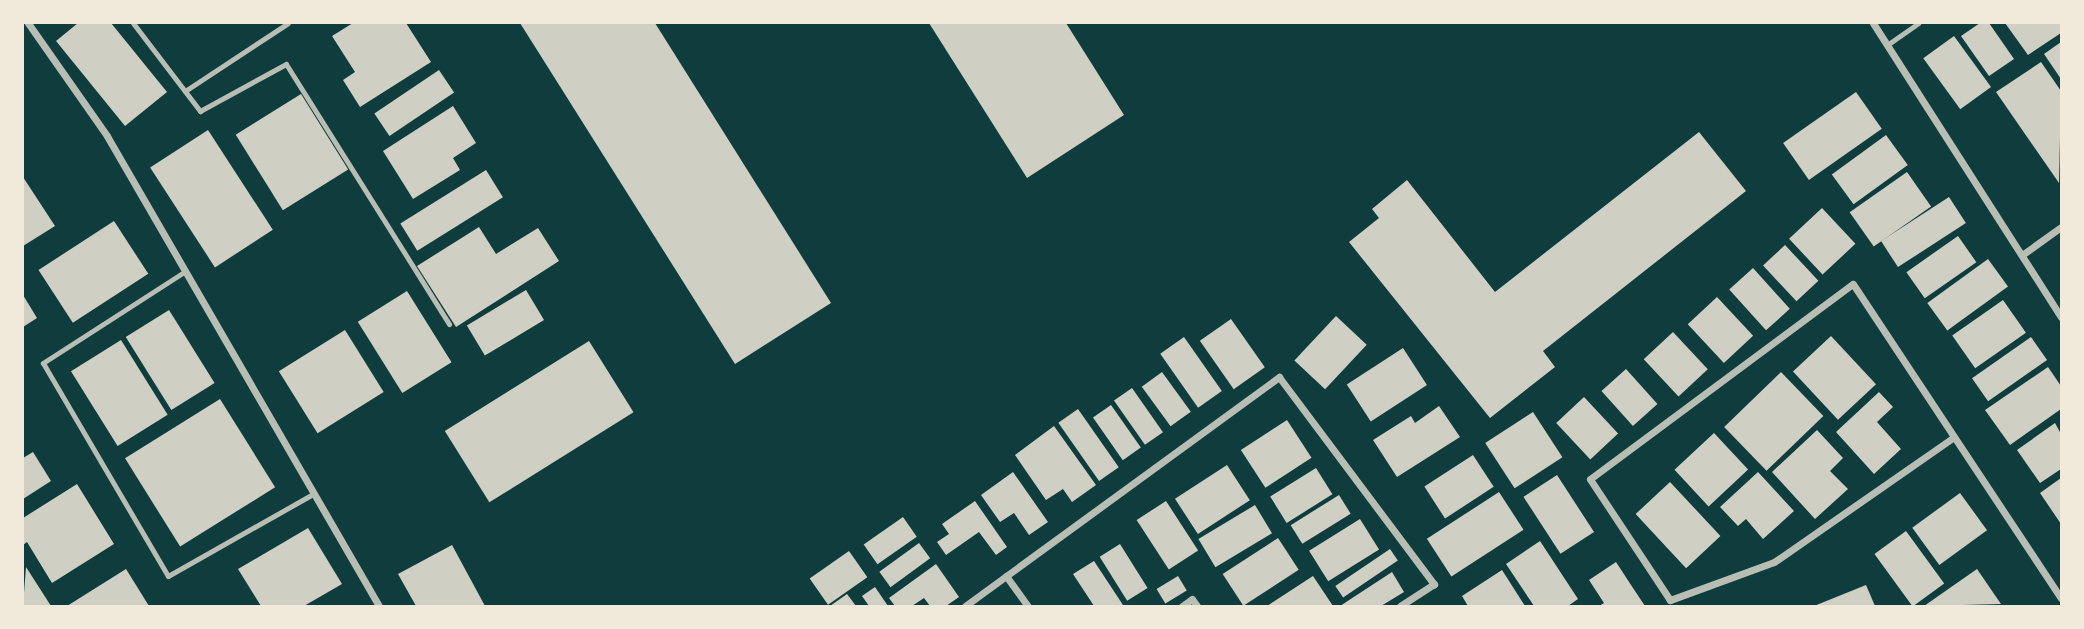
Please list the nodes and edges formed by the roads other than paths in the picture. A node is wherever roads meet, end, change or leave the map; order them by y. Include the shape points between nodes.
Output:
1 (28, 23) edge
2 (133, 23) edge
3 (288, 23) edge
4 (1873, 23) edge
5 (1918, 23) edge
6 (1887, 45) junction
7 (185, 91) junction
8 (2061, 226) edge
9 (2022, 255) junction
10 (184, 272) junction
11 (2061, 317) edge
12 (449, 324) dead end
13 (1954, 437) junction
14 (311, 495) junction
15 (1006, 576) junction
16 (2061, 598) edge
17 (379, 606) edge
18 (965, 606) edge
19 (1028, 606) edge
20 (1182, 606) edge
21 (1197, 606) edge
22 (1400, 606) edge

1 - 10 street via 107,136
2 - 7 lane
3 - 7 lane
4 - 6 street
5 - 6 lane
6 - 9 street
7 - 12 lane via 200,111 286,64
8 - 9 street
9 - 11 street
10 - 14 street
10 - 14 lane via 43,363 168,576
13 - 13 street via 1774,562 1670,600 1590,479 1853,284
13 - 16 street
14 - 17 street
15 - 18 street
15 - 19 street
15 - 22 street via 1279,377 1434,584
20 - 21 street via 1192,599

